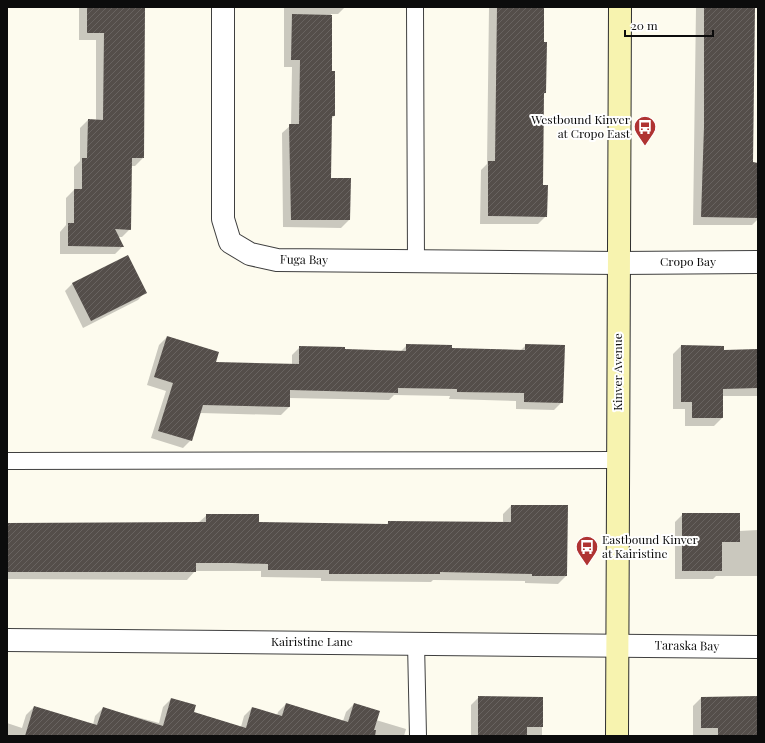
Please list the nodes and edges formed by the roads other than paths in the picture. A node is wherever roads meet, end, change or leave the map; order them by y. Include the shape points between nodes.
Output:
1 (223, 7) edge
2 (415, 7) edge
3 (620, 7) edge
4 (416, 261) junction
5 (758, 262) edge
6 (618, 263) junction
7 (7, 460) edge
8 (618, 460) junction
9 (7, 640) edge
10 (416, 643) junction
11 (617, 644) junction
12 (758, 647) edge
13 (418, 736) edge
14 (617, 736) edge

1 - 4 street, Fuga Bay via 223,219 230,242 250,254 277,260
2 - 4 lane
3 - 6 street, Kinver Avenue
4 - 6 street, Fuga Bay
5 - 6 street, Cropo Bay
6 - 8 street, Kinver Avenue
7 - 8 lane
8 - 11 street, Kinver Avenue
9 - 10 street, Kairistine Lane
10 - 11 street, Kairistine Lane
10 - 13 lane
11 - 12 street, Taraska Bay
11 - 14 street, Kinver Avenue

